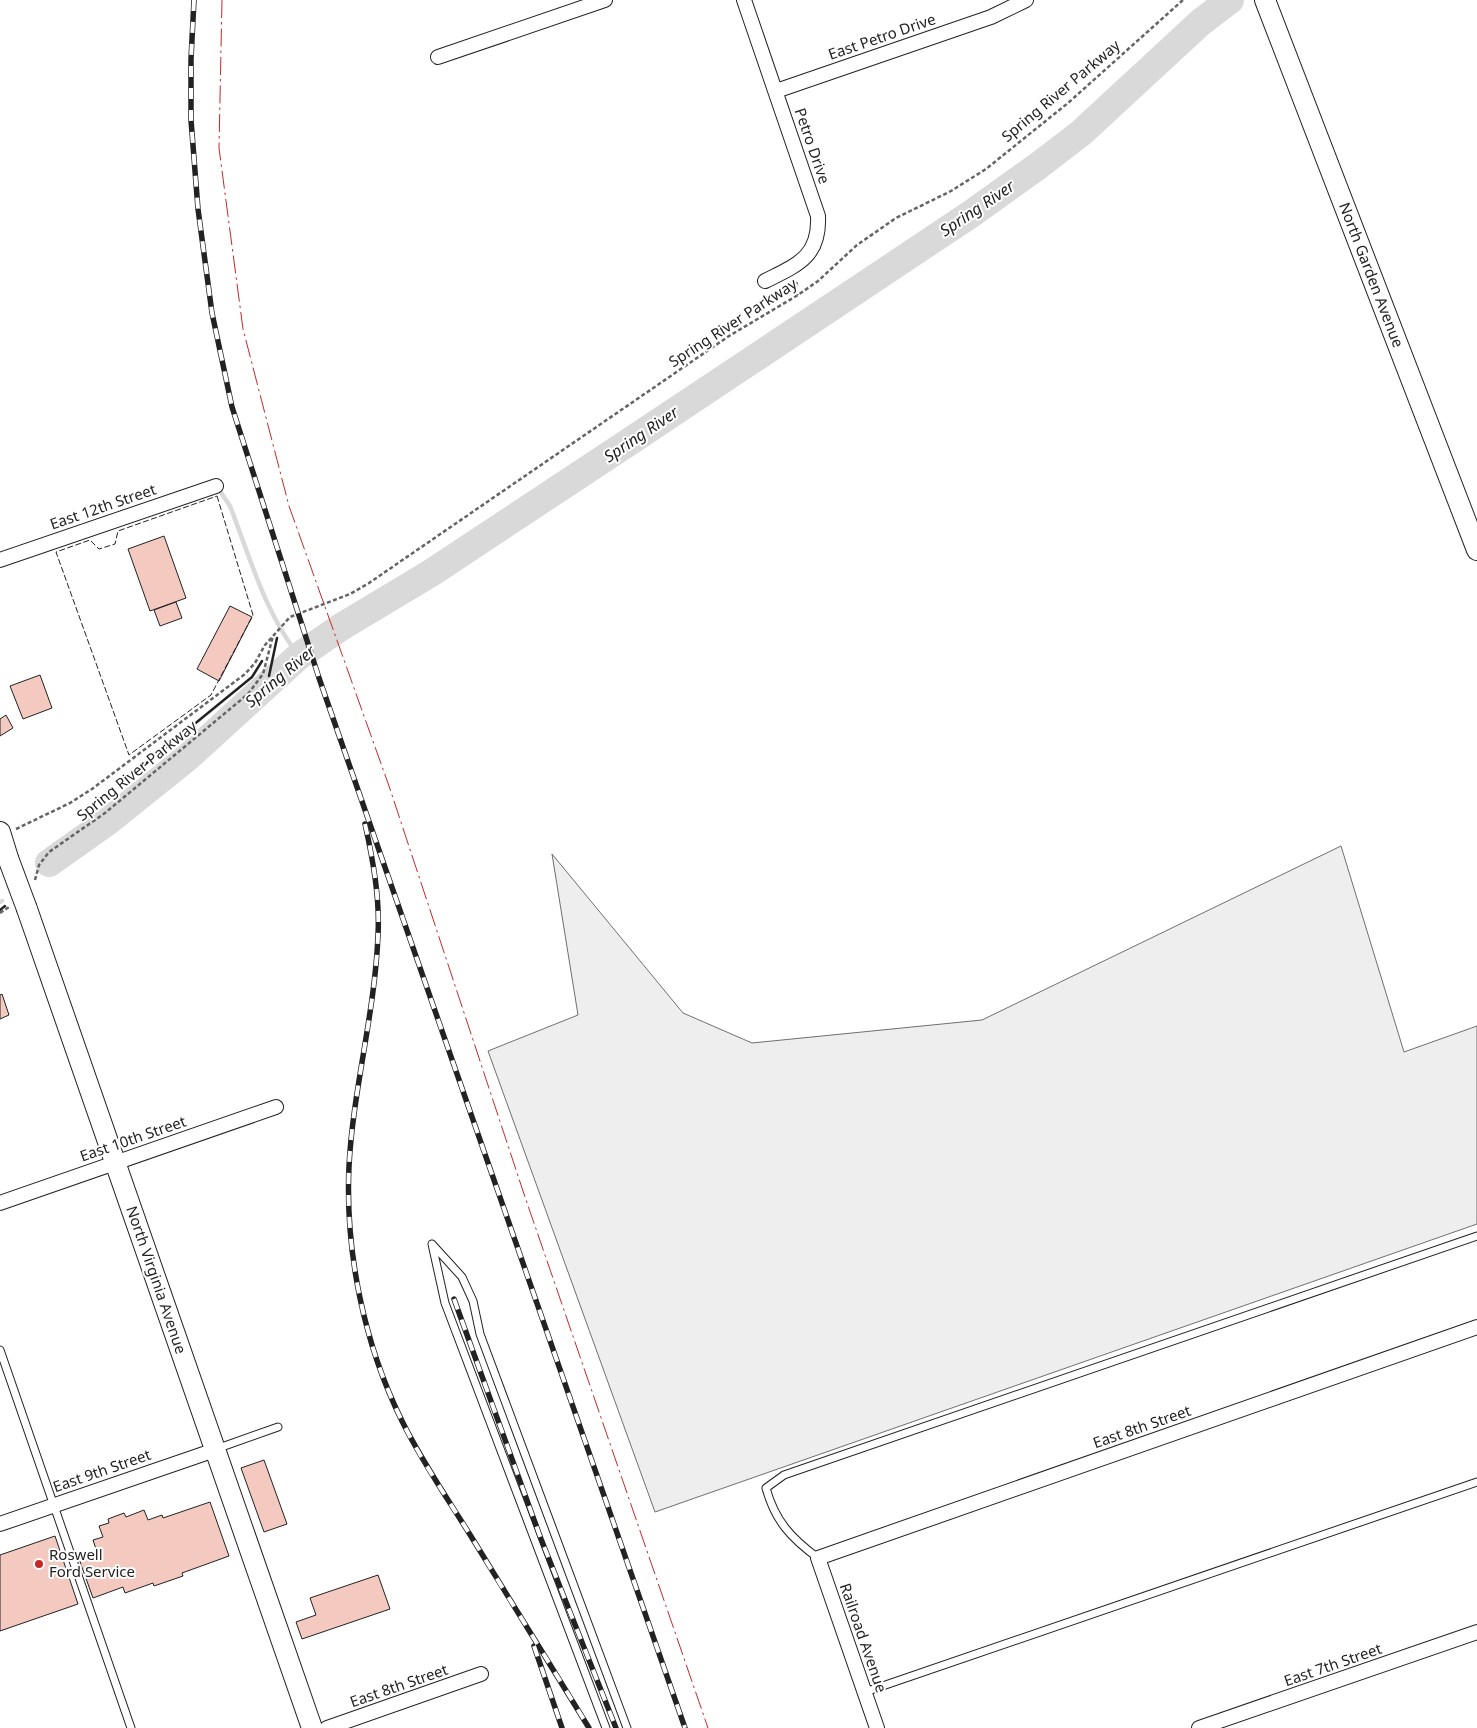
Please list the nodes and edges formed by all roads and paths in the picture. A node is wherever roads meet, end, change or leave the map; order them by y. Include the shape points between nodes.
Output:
1 (605, 0) edge
2 (744, 0) edge
3 (1026, 0) edge
4 (1184, 0) edge
5 (1266, 2) edge
6 (438, 57) dead end
7 (776, 91) junction
8 (765, 281) dead end
9 (216, 486) dead end
10 (1477, 550) edge
11 (0, 560) edge
12 (274, 634) junction
13 (0, 836) edge
14 (33, 886) dead end
15 (19, 907) junction
16 (0, 913) edge
17 (276, 1107) dead end
18 (116, 1162) junction
19 (0, 1203) edge
20 (1477, 1236) edge
21 (1477, 1327) edge
22 (0, 1350) edge
23 (278, 1427) dead end
24 (215, 1450) junction
25 (1477, 1482) edge
26 (54, 1505) junction
27 (0, 1524) edge
28 (818, 1558) junction
29 (1477, 1632) edge
30 (481, 1674) dead end
31 (865, 1692) junction
32 (131, 1728) edge
33 (312, 1728) edge
34 (327, 1728) edge
35 (606, 1728) edge
36 (627, 1728) edge
37 (877, 1728) edge
38 (1199, 1728) edge

1 - 6 street
2 - 7 street, Petro Drive
3 - 7 street, East Petro Drive via 991,17
4 - 12 path, Spring River Parkway via 1068,103 986,169 951,191 896,218 856,246 798,295 721,342 369,583 350,594 302,610
5 - 10 street, North Garden Avenue
7 - 8 street, Petro Drive via 814,200 818,237 803,260
9 - 11 street, East 12th Street
12 - 13 path, Spring River Parkway via 245,674 134,760 70,803
12 - 14 path, Spring River Parkway via 263,674 248,694 105,814 42,858
13 - 15 street, North Virginia Avenue, bridge
15 - 16 path
15 - 18 street, North Virginia Avenue
17 - 18 street, East 10th Street
18 - 19 street, East 10th Street
18 - 24 street, North Virginia Avenue
20 - 28 lane via 784,1475 766,1488 772,1509 794,1540
21 - 28 street, East 8th Street
22 - 26 lane
23 - 24 lane
24 - 26 street, East 9th Street
24 - 33 street, North Virginia Avenue
25 - 31 lane
26 - 27 street, East 9th Street
26 - 32 lane
28 - 31 street, Railroad Avenue
29 - 38 street, East 7th Street
30 - 34 street, East 8th Street
31 - 37 street, Railroad Avenue
35 - 36 lane via 445,1303 432,1244 462,1277 473,1302 480,1334

